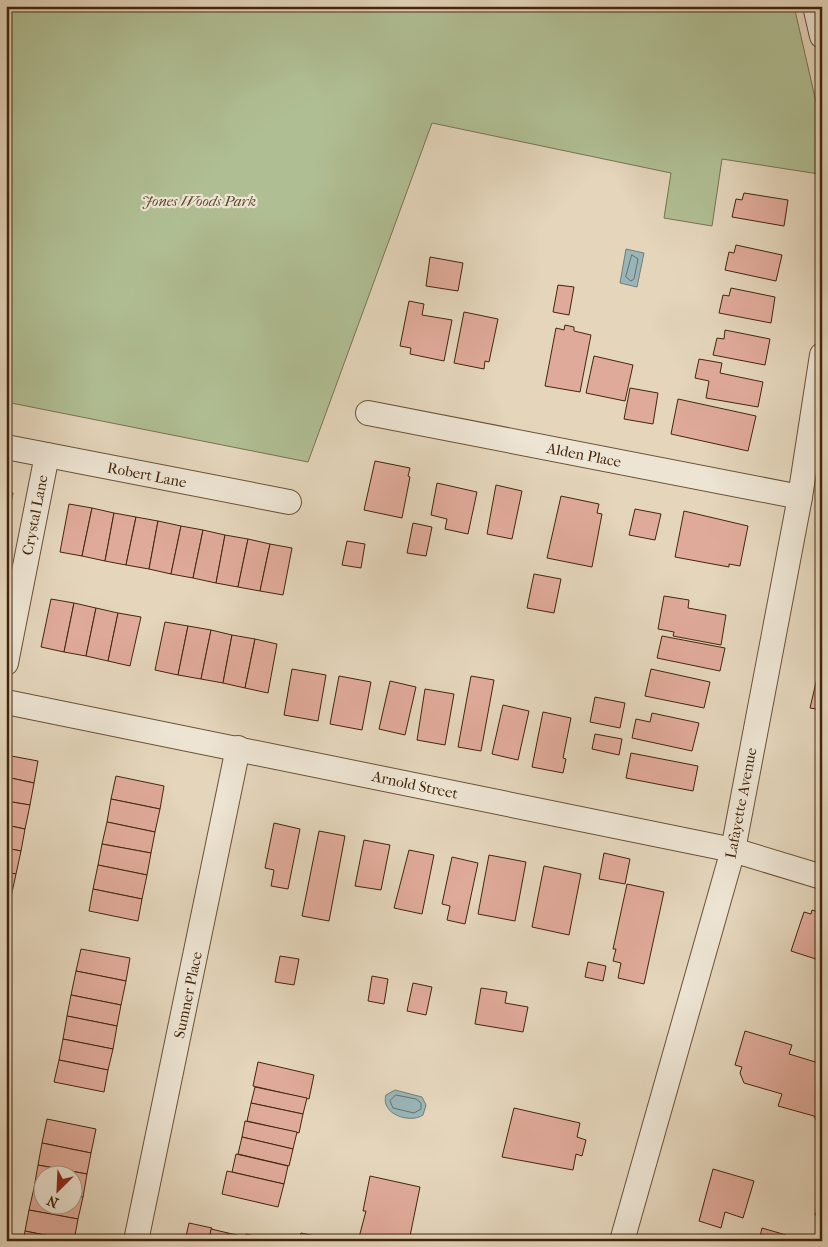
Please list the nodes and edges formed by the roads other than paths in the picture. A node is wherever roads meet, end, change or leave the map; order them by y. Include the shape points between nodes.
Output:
1 (815, 6) edge
2 (822, 36) edge
3 (822, 355) edge
4 (368, 412) dead end
5 (6, 447) edge
6 (47, 455) junction
7 (800, 497) junction
8 (289, 502) dead end
9 (6, 663) edge
10 (6, 702) edge
11 (238, 748) junction
12 (733, 850) junction
13 (822, 877) edge
14 (136, 1241) edge
15 (622, 1241) edge

1 - 2 street
3 - 7 street, Lafayette Avenue
4 - 7 street, Alden Place
5 - 6 street, Robert Lane
6 - 8 street, Robert Lane
6 - 9 street, Crystal Lane
7 - 12 street, Lafayette Avenue
10 - 11 street, Arnold Street
11 - 12 street, Arnold Street
11 - 14 street, Sumner Place
12 - 13 street, Arnold Street
12 - 15 street, Lafayette Avenue

